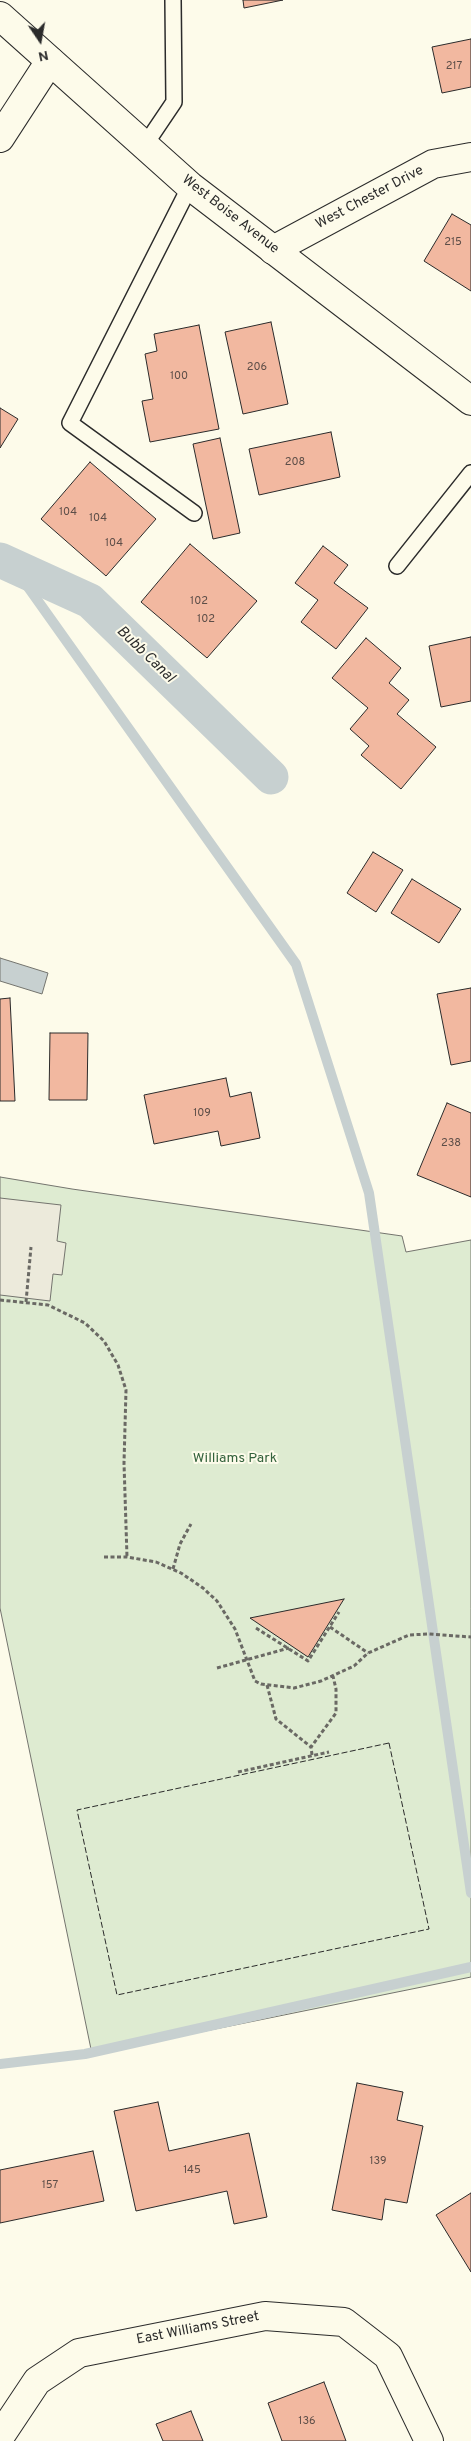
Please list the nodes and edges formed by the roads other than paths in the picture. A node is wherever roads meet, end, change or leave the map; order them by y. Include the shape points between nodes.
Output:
1 (173, 0) edge
2 (0, 16) edge
3 (50, 61) junction
4 (0, 138) edge
5 (145, 146) junction
6 (471, 157) edge
7 (190, 186) junction
8 (273, 250) junction
9 (471, 401) edge
10 (471, 473) edge
11 (194, 513) dead end
12 (397, 566) dead end
13 (3, 2437) edge
14 (429, 2441) edge

1 - 5 lane via 174,102
2 - 3 street, West Boise Avenue
3 - 4 street
3 - 5 street, West Boise Avenue
5 - 7 street, West Boise Avenue
6 - 8 street, West Chester Drive via 433,164
7 - 8 street, West Boise Avenue
7 - 11 lane via 70,423
8 - 9 street, West Boise Avenue
10 - 12 lane
13 - 14 street, East Williams Street via 37,2381 79,2353 265,2316 344,2322 388,2356

